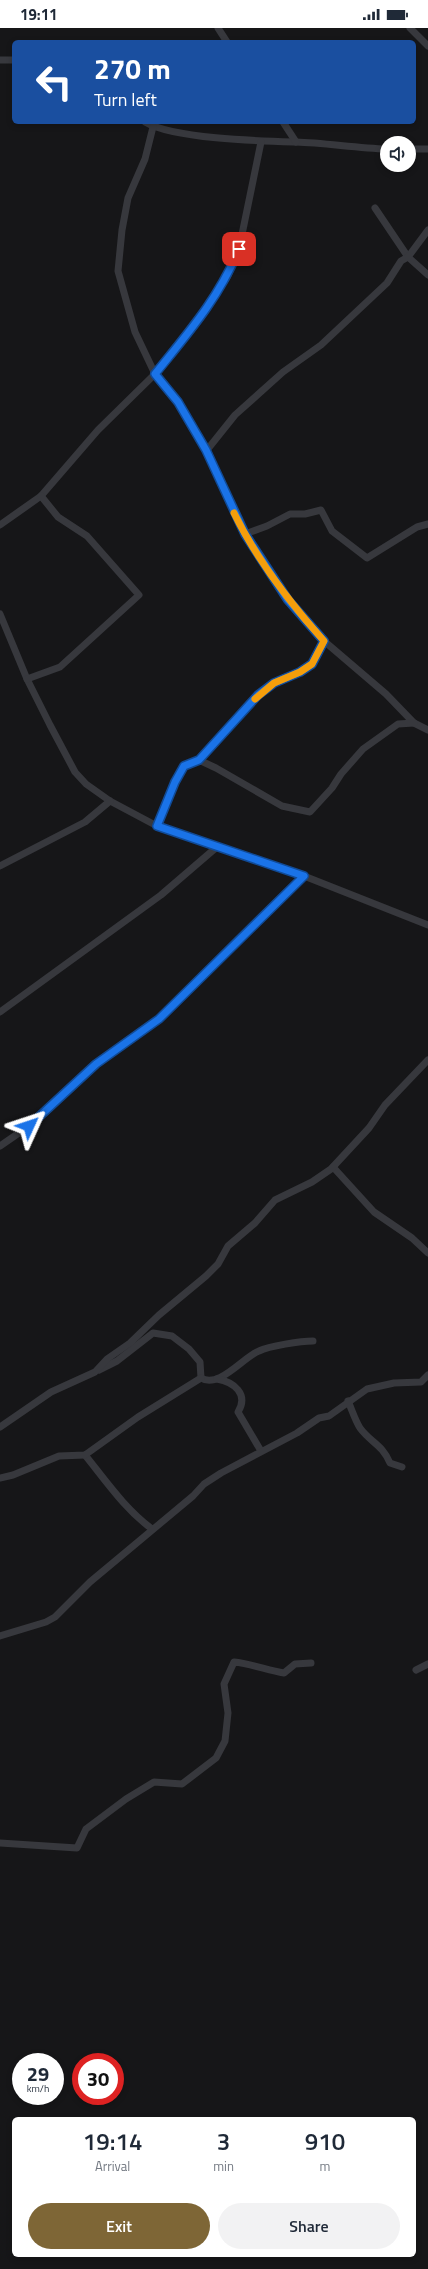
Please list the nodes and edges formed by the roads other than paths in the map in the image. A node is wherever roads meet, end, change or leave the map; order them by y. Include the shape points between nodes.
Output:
1 (218, 28) edge
2 (410, 28) edge
3 (226, 40) edge
4 (428, 46) edge
5 (0, 60) edge
6 (12, 60) edge
7 (149, 124) edge
8 (284, 124) edge
9 (153, 127) junction
10 (261, 142) junction
11 (296, 142) junction
12 (380, 148) edge
13 (416, 149) edge
14 (428, 149) edge
15 (375, 208) dead end
16 (428, 230) edge
17 (408, 257) junction
18 (428, 275) edge
19 (155, 374) junction
20 (206, 450) junction
21 (41, 496) junction
22 (428, 524) edge
23 (0, 525) edge
24 (245, 534) junction
25 (0, 614) edge
26 (324, 641) junction
27 (27, 679) junction
28 (400, 709) junction
29 (414, 722) junction
30 (398, 724) junction
31 (428, 730) edge
32 (199, 760) junction
33 (110, 800) junction
34 (157, 826) junction
35 (218, 846) junction
36 (0, 866) edge
37 (304, 876) junction
38 (428, 925) edge
39 (0, 1012) edge
40 (428, 1060) edge
41 (0, 1146) edge
42 (333, 1167) junction
43 (428, 1253) edge
44 (313, 1341) dead end
45 (95, 1372) junction
46 (428, 1376) edge
47 (200, 1378) junction
48 (217, 1379) junction
49 (425, 1384) edge
50 (348, 1401) junction
51 (0, 1426) edge
52 (261, 1451) junction
53 (85, 1455) junction
54 (402, 1467) dead end
55 (0, 1477) edge
56 (152, 1529) junction
57 (0, 1636) edge
58 (311, 1662) dead end
59 (427, 1665) edge
60 (416, 1670) dead end
61 (0, 1843) edge

1 - 3 street
2 - 4 street
5 - 6 street
7 - 9 street
8 - 11 street
9 - 10 street
9 - 19 street via 145,159 128,198 118,271 135,332
10 - 11 street
10 - 19 street via 239,249 228,276 202,315
11 - 12 street
13 - 14 street
15 - 17 street
16 - 17 street
17 - 18 street
17 - 20 street via 401,261 387,283 352,317 321,345 283,372 235,415
19 - 20 street via 178,402
19 - 21 street via 98,430
20 - 24 street
21 - 23 street
21 - 27 street via 58,517 87,536 139,595 60,667
22 - 24 street via 417,527 367,558 332,531 321,510 290,514
24 - 26 street via 288,600
25 - 27 street
26 - 28 street
26 - 32 street via 312,664 274,683 258,695
27 - 33 street via 75,772 86,784
28 - 29 street
28 - 30 street
29 - 30 street
29 - 31 street
30 - 32 street via 363,749 310,812 282,806
32 - 34 street via 184,766
33 - 34 street
33 - 36 street via 85,822
34 - 35 street
35 - 37 street
35 - 39 street via 161,894
37 - 38 street
37 - 41 street via 159,1019 96,1064 29,1126
40 - 42 street via 385,1105 369,1128
42 - 43 street via 374,1212 412,1238
42 - 45 street via 312,1182 275,1200 255,1223 232,1241 218,1264 206,1276 159,1314 130,1343 107,1359
44 - 48 street via 259,1350
45 - 47 street via 117,1361 153,1333 172,1336 188,1349 200,1362
45 - 51 street via 51,1392
46 - 49 street
47 - 48 street via 205,1381
47 - 53 street
48 - 52 street via 232,1382 238,1389 242,1400 238,1412
49 - 50 street via 394,1383 366,1389
50 - 52 street via 330,1416 319,1418 297,1433
50 - 54 street via 359,1427 372,1442 385,1451 390,1463
52 - 56 street via 204,1484
53 - 55 street via 59,1456 13,1475
53 - 56 street via 120,1500
56 - 57 street via 90,1582 55,1617
58 - 61 street via 295,1664 284,1673 258,1665 234,1662 224,1684 228,1713 225,1741 216,1758 182,1784 154,1782 126,1799 86,1829 77,1848
59 - 60 street

